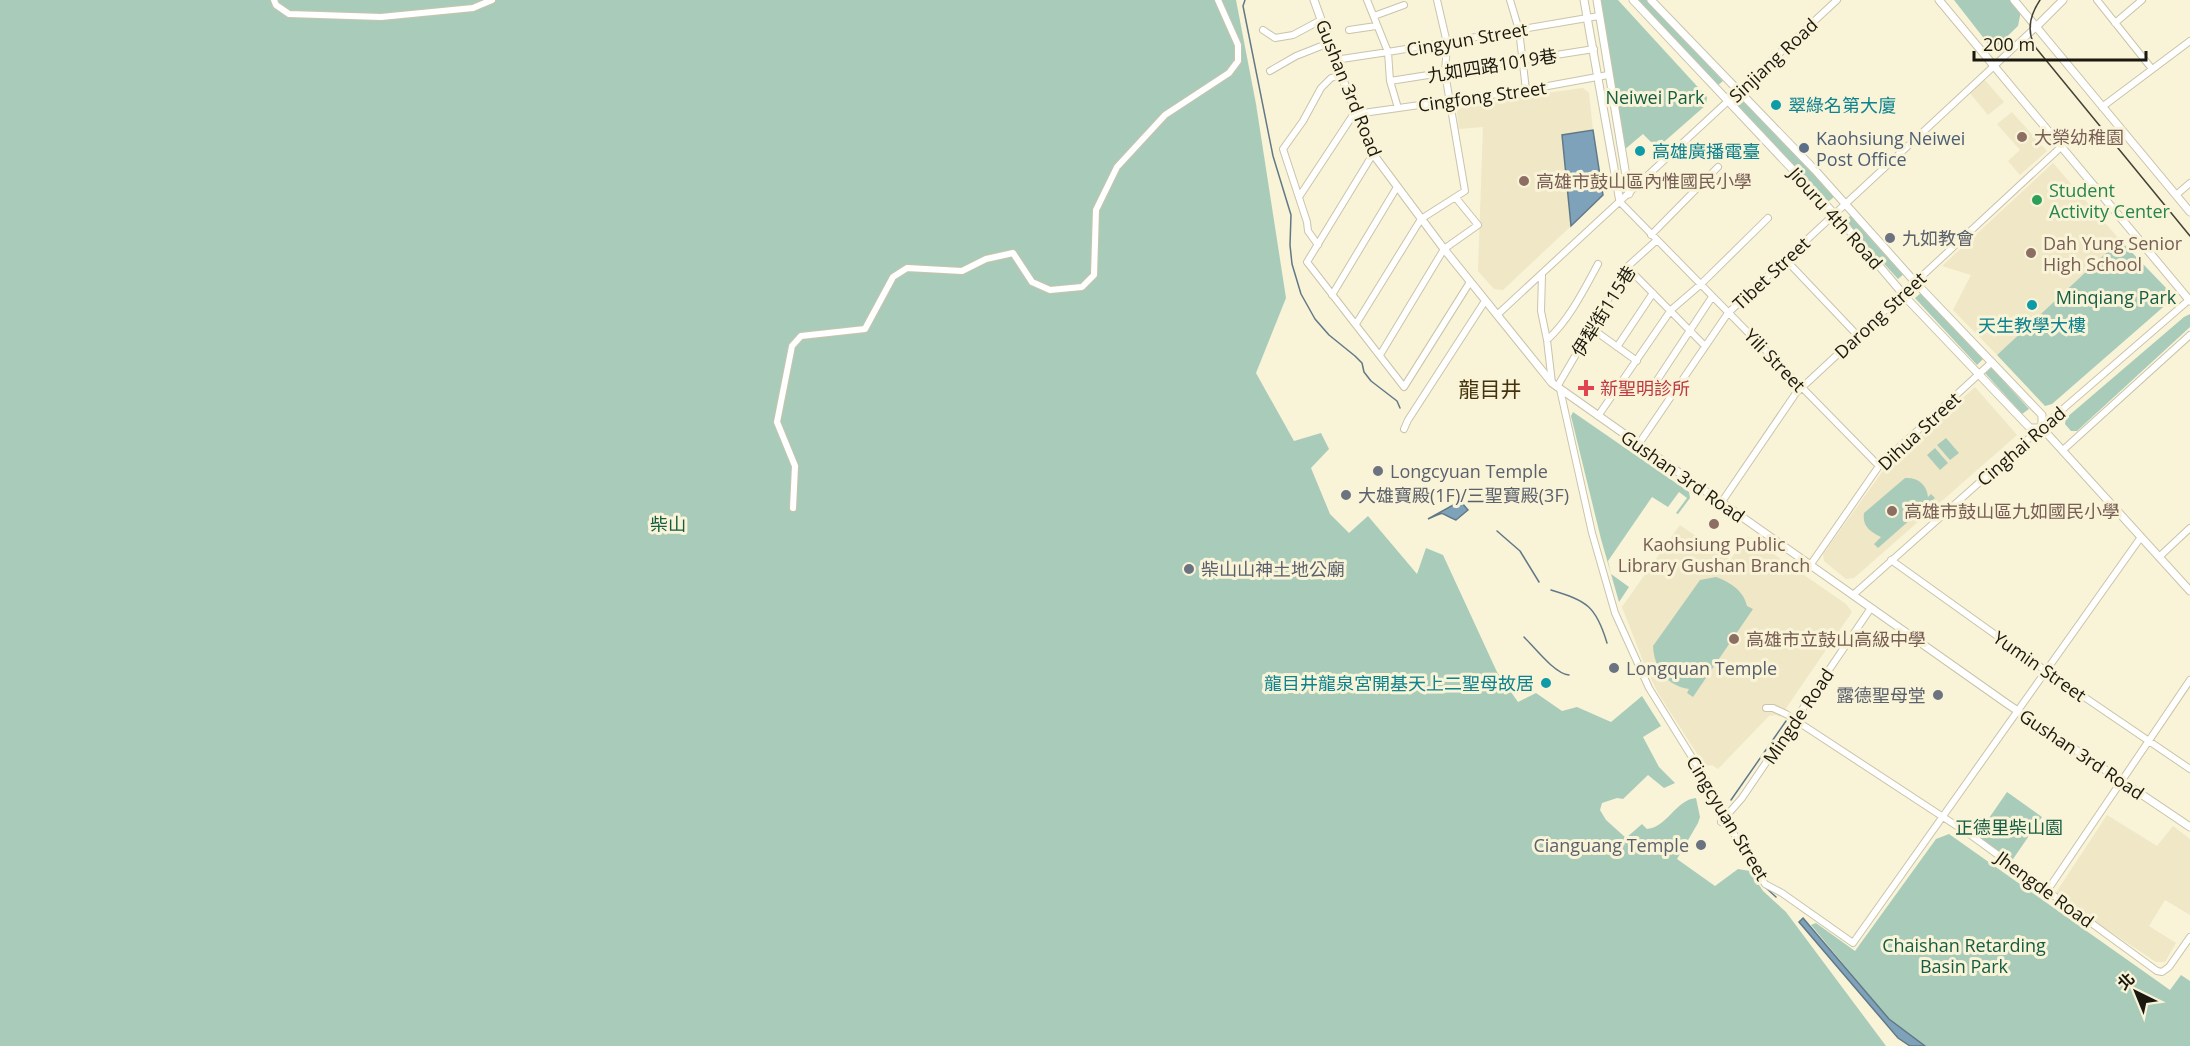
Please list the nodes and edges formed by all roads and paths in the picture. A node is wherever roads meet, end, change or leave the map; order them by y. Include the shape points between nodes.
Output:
1 (274, 0) edge
2 (492, 0) edge
3 (1218, 0) edge
4 (1314, 0) edge
5 (1367, 0) edge
6 (1437, 0) edge
7 (1510, 0) edge
8 (1584, 0) edge
9 (1597, 0) edge
10 (1633, 0) edge
11 (1652, 0) edge
12 (1837, 0) edge
13 (1939, 0) edge
14 (2014, 0) edge
15 (2063, 0) edge
16 (2097, 0) edge
17 (2142, 0) edge
18 (1404, 5) dead end
19 (1374, 16) junction
20 (1599, 16) junction
21 (1588, 18) junction
22 (1321, 20) junction
23 (2115, 22) junction
24 (1376, 26) junction
25 (2036, 27) junction
26 (1263, 30) dead end
27 (1349, 30) dead end
28 (1519, 30) junction
29 (2190, 41) edge
30 (1329, 43) junction
31 (1447, 43) junction
32 (1594, 49) junction
33 (1388, 52) junction
34 (1335, 60) junction
35 (1524, 61) junction
36 (1994, 66) junction
37 (2152, 69) junction
38 (1270, 71) dead end
39 (1445, 73) junction
40 (1341, 75) junction
41 (1608, 75) junction
42 (1598, 77) junction
43 (1390, 81) junction
44 (1526, 90) junction
45 (1739, 91) junction
46 (1450, 101) junction
47 (1729, 101) junction
48 (2102, 107) junction
49 (1398, 108) junction
50 (1356, 113) junction
51 (2062, 146) junction
52 (1373, 154) junction
53 (1718, 167) dead end
54 (2190, 183) edge
55 (1397, 187) junction
56 (1629, 194) junction
57 (2176, 195) junction
58 (1299, 197) junction
59 (1456, 198) junction
60 (1620, 202) junction
61 (1846, 205) junction
62 (2190, 212) edge
63 (1835, 214) junction
64 (1768, 218) dead end
65 (1421, 219) junction
66 (1651, 235) junction
67 (1657, 240) junction
68 (1318, 245) junction
69 (1444, 249) junction
70 (1785, 259) junction
71 (1598, 264) dead end
72 (1627, 267) junction
73 (1542, 275) junction
74 (1470, 282) junction
75 (1915, 282) junction
76 (1700, 285) junction
77 (1653, 293) junction
78 (1902, 294) junction
79 (1332, 295) junction
80 (1712, 297) junction
81 (2190, 300) edge
82 (1485, 301) junction
83 (1671, 310) junction
84 (1728, 313) junction
85 (1497, 315) junction
86 (1356, 324) junction
87 (1591, 328) junction
88 (1690, 331) junction
89 (2190, 335) edge
90 (1858, 336) junction
91 (1547, 340) junction
92 (1705, 346) junction
93 (1617, 347) junction
94 (1380, 355) junction
95 (1637, 361) junction
96 (1992, 362) junction
97 (1979, 375) junction
98 (1556, 386) junction
99 (1802, 388) junction
100 (1648, 394) dead end
101 (1598, 417) junction
102 (2042, 428) junction
103 (1404, 429) dead end
104 (1638, 445) junction
105 (2063, 450) junction
106 (1879, 466) junction
107 (1721, 503) junction
108 (793, 508) dead end
109 (2190, 528) edge
110 (2141, 537) junction
111 (2159, 557) junction
112 (1891, 561) junction
113 (1811, 564) junction
114 (2190, 591) edge
115 (1853, 595) junction
116 (1871, 608) junction
117 (2046, 671) junction
118 (2190, 680) edge
119 (1766, 708) dead end
120 (2018, 711) junction
121 (1796, 720) junction
122 (2147, 741) junction
123 (2190, 770) edge
124 (2120, 780) junction
125 (1942, 816) junction
126 (1723, 820) junction
127 (2190, 827) edge
128 (2047, 891) junction
129 (2190, 937) edge

1 - 2 street via 289,14 381,17 473,9
3 - 108 street via 1238,45 1238,61 1229,73 1165,115 1117,167 1096,210 1094,275 1082,286 1050,290 1032,282 1013,253 986,259 962,271 907,268 892,277 865,330 801,336 792,346 777,422 795,466
4 - 22 street, Gushan 3rd Road
5 - 19 street
6 - 31 street
7 - 28 street
8 - 21 street
9 - 20 street
10 - 47 street, Jiouru 4th Road
11 - 45 street, Jiouru 4th Road
12 - 45 street, Sinjiang Road
13 - 36 street
14 - 25 street
15 - 25 street
16 - 23 street
17 - 23 street
18 - 19 street
19 - 24 street
20 - 21 street, Cingyun Street
20 - 41 street
21 - 28 street, Cingyun Street
21 - 32 street
22 - 26 street via 1293,35 1275,38
22 - 30 street, Gushan 3rd Road
23 - 37 street
24 - 27 street
24 - 33 street
25 - 36 street, Tibet Street
25 - 48 street
28 - 31 street, Cingyun Street
28 - 35 street
29 - 37 street
30 - 34 street, Gushan 3rd Road
30 - 38 street
31 - 33 street, Cingyun Street
31 - 39 street
32 - 35 street, 九如四路1019巷
32 - 42 street
33 - 34 street, Cingyun Street
33 - 43 street
34 - 40 street, Gushan 3rd Road
35 - 39 street, 九如四路1019巷
35 - 44 street
36 - 51 street
36 - 61 street, Tibet Street
37 - 48 street
39 - 43 street, 九如四路1019巷
39 - 46 street
40 - 50 street, Gushan 3rd Road
40 - 58 street via 1321,88 1284,145
41 - 42 street, Cingfong Street
41 - 56 street
42 - 44 street, Cingfong Street
42 - 60 street
43 - 49 street
44 - 46 street, Cingfong Street
45 - 47 street, Sinjiang Road
45 - 61 street, Jiouru 4th Road
46 - 49 street, Cingfong Street
46 - 59 street via 1465,191
47 - 56 street, Sinjiang Road
47 - 63 street, Jiouru 4th Road
48 - 57 street
49 - 50 street, Cingfong Street
50 - 52 street, Gushan 3rd Road
50 - 58 street
51 - 75 street, Darong Street
51 - 81 street
52 - 55 street, Gushan 3rd Road
52 - 68 street
53 - 66 street
54 - 57 street
55 - 65 street, Gushan 3rd Road
55 - 79 street
56 - 60 street, Sinjiang Road
57 - 62 street
58 - 68 street via 1308,231
59 - 65 street
59 - 69 street via 1478,225
60 - 66 street, Yili Street
60 - 73 street, Sinjiang Road
61 - 63 street, Tibet Street
61 - 75 street, Jiouru 4th Road
63 - 70 street, Tibet Street
63 - 78 street, Jiouru 4th Road
64 - 76 street
65 - 69 street, Gushan 3rd Road
65 - 86 street
66 - 67 street, Yili Street
67 - 72 street, 伊犁街115巷
67 - 76 street, Yili Street
68 - 79 street via 1307,262
69 - 74 street, Gushan 3rd Road
69 - 94 street
70 - 84 street, Tibet Street
70 - 90 street
71 - 91 street
72 - 77 street
72 - 87 street, 伊犁街115巷
73 - 85 street, Sinjiang Road
73 - 91 street, Cingcyuan Street via 1541,311
74 - 82 street, Gushan 3rd Road
74 - 94 street via 1404,387
75 - 78 street, Darong Street
75 - 96 street, Jiouru 4th Road
76 - 80 street, Yili Street
76 - 83 street
77 - 83 street
77 - 93 street
78 - 90 street, Darong Street
78 - 97 street, Jiouru 4th Road
79 - 86 street
80 - 84 street, Yili Street
80 - 88 street
81 - 102 street, Cinghai Road
82 - 85 street, Gushan 3rd Road
82 - 103 street
83 - 88 street
83 - 95 street
84 - 92 street, Tibet Street
84 - 99 street, Yili Street
85 - 98 street, Gushan 3rd Road
86 - 94 street
87 - 93 street
87 - 98 street, 伊犁街115巷
88 - 92 street
88 - 100 street
89 - 105 street
90 - 99 street, Darong Street
91 - 98 street, Cingcyuan Street
92 - 104 street, Tibet Street
93 - 95 street
95 - 101 street
96 - 97 street, Dihua Street
96 - 102 street, Jiouru 4th Road via 2042,415
97 - 102 street, Jiouru 4th Road via 2030,428
97 - 106 street, Dihua Street
98 - 101 street, Gushan 3rd Road
98 - 126 street, Cingcyuan Street via 1615,613 1649,688 1711,788
99 - 106 street, Yili Street
99 - 107 street, Darong Street
101 - 104 street, Gushan 3rd Road
102 - 105 street, Jiouru 4th Road
102 - 112 street, Cinghai Road
104 - 107 street, Gushan 3rd Road
105 - 110 street, Jiouru 4th Road
106 - 113 street, Dihua Street
107 - 113 street, Gushan 3rd Road
109 - 111 street
110 - 111 street, Jiouru 4th Road
110 - 117 street, Cingcyuan Street
111 - 114 street, Jiouru 4th Road
112 - 115 street, Cinghai Road
112 - 117 street, Yumin Street
113 - 115 street, Gushan 3rd Road
115 - 116 street, Gushan 3rd Road
116 - 120 street, Gushan 3rd Road
116 - 121 street, Mingde Road
117 - 120 street, Cingcyuan Street
117 - 122 street, Yumin Street
118 - 122 street
119 - 121 street, Jhengde Road
120 - 124 street, Gushan 3rd Road
120 - 125 street, Cingcyuan Street
121 - 125 street, Jhengde Road
121 - 126 street, Mingde Road
122 - 123 street, Yumin Street
122 - 124 street
124 - 127 street, Gushan 3rd Road
124 - 128 street
125 - 126 street, Cingcyuan Street via 1853,943 1767,886
125 - 128 street, Jhengde Road
128 - 129 street, Jhengde Road via 2157,971 2169,967

